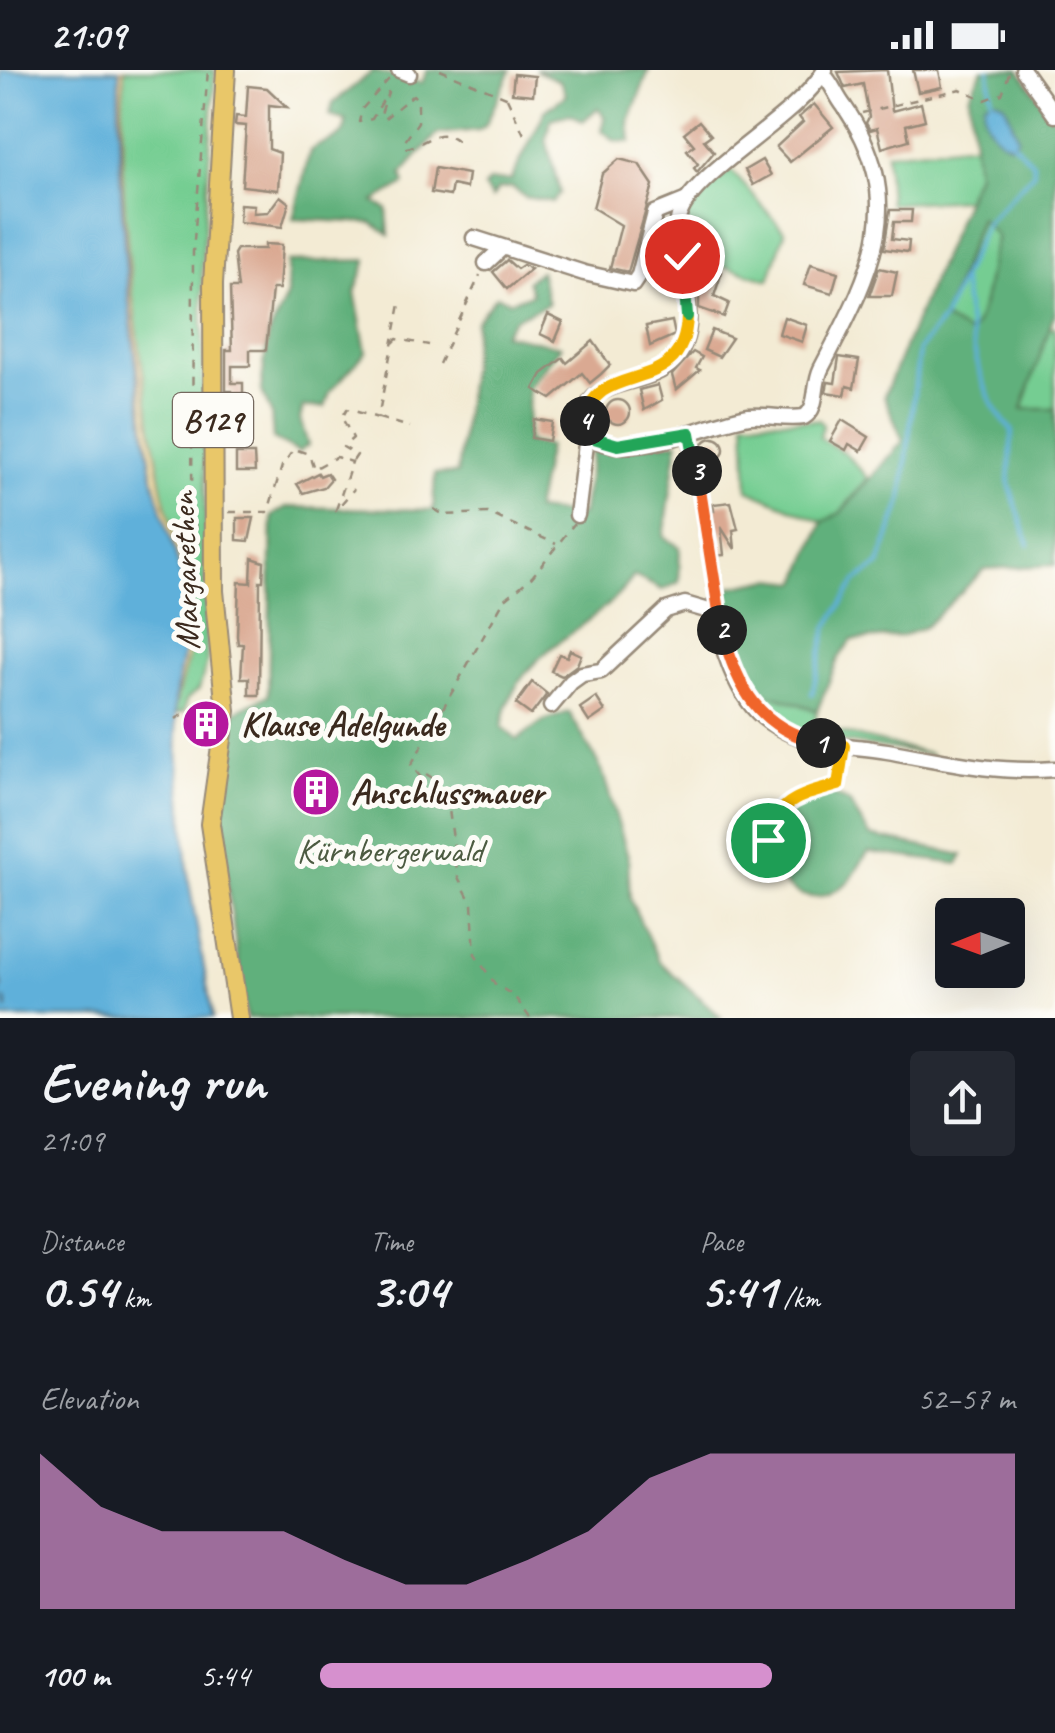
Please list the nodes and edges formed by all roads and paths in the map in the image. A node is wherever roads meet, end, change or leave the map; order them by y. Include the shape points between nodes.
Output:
1 (208, 70) edge
2 (226, 70) edge
3 (440, 70) edge
4 (1010, 70) edge
5 (1024, 70) edge
6 (398, 72) edge
7 (824, 72) edge
8 (859, 112) junction
9 (1055, 115) edge
10 (458, 141) dead end
11 (527, 141) dead end
12 (687, 200) junction
13 (474, 238) dead end
14 (501, 248) junction
15 (486, 263) joint
16 (401, 299) dead end
17 (392, 344) junction
18 (429, 345) dead end
19 (439, 364) dead end
20 (378, 418) junction
21 (410, 427) dead end
22 (690, 433) junction
23 (587, 436) junction
24 (352, 462) junction
25 (690, 473) joint
26 (354, 489) dead end
27 (434, 510) dead end
28 (222, 512) dead end
29 (577, 515) joint
30 (558, 545) junction
31 (200, 550) dead end
32 (715, 609) junction
33 (551, 706) dead end
34 (844, 746) junction
35 (1055, 769) edge
36 (770, 862) dead end
37 (239, 1018) edge
38 (530, 1018) edge

1 - 31 path via 192,252 192,510
2 - 37 main road, Margarethen / B129 via 212,278 214,591 226,711 211,842
3 - 11 path via 509,98
4 - 8 path via 1008,84 985,100 960,89
5 - 9 street
6 - 10 path via 362,109 359,122 372,119 388,92 384,119 413,95 419,117 406,148 441,134
7 - 8 street
7 - 12 street
8 - 22 street via 877,168 880,218 856,294 817,377 813,408 804,417 754,416
12 - 14 street via 655,213 633,284
12 - 23 street via 677,227 687,289 680,350 663,370 618,383 595,398 586,414
13 - 14 street
14 - 15 street
15 - 19 path
16 - 17 path
17 - 18 path via 397,339
17 - 20 path
20 - 21 path
20 - 24 path via 347,409 342,418 353,442 343,447 357,455
22 - 23 street via 618,445
22 - 25 street
23 - 29 street
24 - 26 path via 336,510
24 - 28 path via 336,457 314,469 308,454 294,449 268,512
25 - 32 path
27 - 30 path via 488,514
29 - 30 path
30 - 38 path via 504,600 411,765 422,779 431,777 434,791 448,802 458,876 472,904 474,955
32 - 33 street via 685,604 666,610 601,671 571,682
32 - 34 street via 734,674 767,721 800,738
34 - 35 street via 982,768
34 - 36 path via 838,785 800,794 776,817

